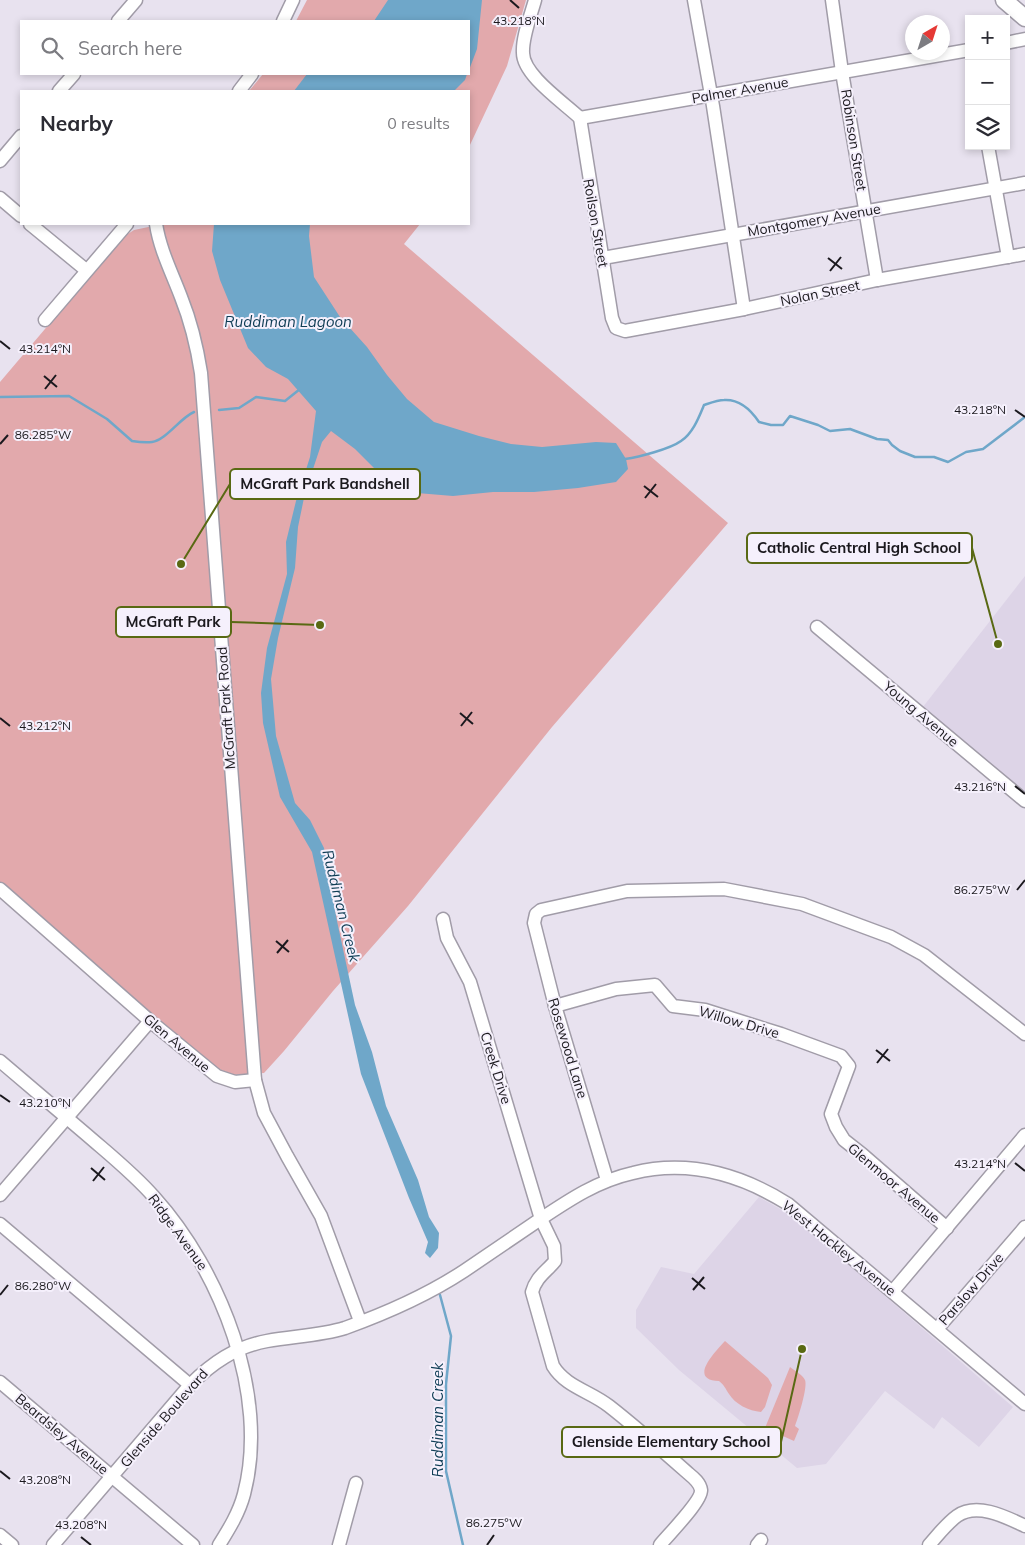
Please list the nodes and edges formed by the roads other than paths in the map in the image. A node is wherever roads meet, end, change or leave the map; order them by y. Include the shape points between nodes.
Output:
1 (136, 0) edge
2 (293, 0) edge
3 (535, 0) edge
4 (694, 0) edge
5 (832, 0) edge
6 (1004, 0) edge
7 (1025, 18) edge
8 (119, 20) edge
9 (283, 20) edge
10 (1025, 38) edge
11 (1010, 42) edge
12 (965, 51) edge
13 (842, 72) junction
14 (73, 75) edge
15 (251, 75) edge
16 (60, 90) edge
17 (240, 90) edge
18 (711, 95) junction
19 (580, 118) junction
20 (20, 137) edge
21 (989, 150) edge
22 (0, 162) edge
23 (1025, 183) edge
24 (996, 188) junction
25 (0, 198) edge
26 (866, 211) junction
27 (20, 215) edge
28 (31, 225) edge
29 (126, 225) edge
30 (156, 225) edge
31 (734, 234) junction
32 (1025, 254) edge
33 (1008, 256) junction
34 (603, 258) junction
35 (86, 270) junction
36 (877, 280) junction
37 (744, 309) junction
38 (44, 320) dead end
39 (616, 328) joint
40 (817, 627) dead end
41 (1025, 801) edge
42 (0, 889) edge
43 (443, 919) dead end
44 (555, 1006) junction
45 (150, 1021) junction
46 (1025, 1034) edge
47 (841, 1056) joint
48 (0, 1062) edge
49 (255, 1080) junction
50 (66, 1118) junction
51 (1025, 1135) edge
52 (607, 1180) junction
53 (0, 1195) edge
54 (541, 1219) junction
55 (0, 1224) edge
56 (1025, 1227) edge
57 (947, 1228) junction
58 (893, 1291) junction
59 (360, 1321) junction
60 (937, 1329) junction
61 (237, 1350) junction
62 (0, 1382) edge
63 (190, 1385) junction
64 (1025, 1404) edge
65 (112, 1477) junction
66 (356, 1483) dead end
67 (1025, 1526) edge
68 (0, 1535) edge
69 (12, 1545) edge
70 (53, 1545) edge
71 (193, 1545) edge
72 (219, 1545) edge
73 (339, 1545) edge
74 (660, 1545) edge
75 (929, 1545) edge

1 - 8 street
2 - 9 street
3 - 19 street via 522,51 526,66
4 - 18 street
5 - 13 street, Robinson Street
6 - 7 main road
10 - 11 street
12 - 13 street, Palmer Avenue
13 - 18 street, Palmer Avenue
13 - 26 street, Robinson Street
14 - 16 street
15 - 17 street
18 - 19 street, Palmer Avenue
18 - 31 street
19 - 34 street, Roilson Street
20 - 22 street
21 - 24 street
23 - 24 street, Montgomery Avenue
24 - 26 street, Montgomery Avenue
24 - 33 street
25 - 27 street
26 - 31 street, Montgomery Avenue
26 - 36 street, Robinson Street
28 - 35 street
29 - 35 street
30 - 49 street, McGraft Park Road via 162,253 193,330 201,373
31 - 34 street, Montgomery Avenue
31 - 37 street
32 - 33 street, Nolan Street
33 - 36 street, Nolan Street
34 - 39 street, Roilson Street
35 - 38 street
36 - 37 street, Nolan Street
37 - 39 street, Nolan Street via 626,331
40 - 41 street, Young Avenue
42 - 45 street, Glen Avenue
43 - 54 street, Creek Drive via 447,938 470,982
44 - 46 street, Rosewood Lane via 534,923 536,914 541,910 627,891 724,888 802,904 891,936 924,955
44 - 47 street, Willow Drive via 616,989 655,985 673,1006 705,1010
44 - 52 street, Rosewood Lane
45 - 49 street, Glen Avenue via 217,1076 235,1082
45 - 50 street
47 - 57 street, Glenmoor Avenue via 849,1066 831,1114 844,1140
48 - 50 street, Ridge Avenue
49 - 59 street via 264,1113 321,1216
50 - 53 street
50 - 61 street, Ridge Avenue via 134,1176 169,1215 210,1278
51 - 57 street
52 - 54 street, West Hackley Avenue via 575,1196
52 - 58 street, West Hackley Avenue via 663,1168 700,1169 756,1185 788,1204
54 - 59 street, West Hackley Avenue via 441,1286
54 - 74 street, Creek Drive via 554,1246 555,1261 535,1281 532,1292 553,1366 568,1382 607,1404 689,1474 701,1490 696,1502
55 - 63 street
56 - 60 street, Parslow Drive
57 - 58 street
58 - 60 street, West Hackley Avenue
59 - 61 street, Glenside Boulevard via 328,1333 269,1341
60 - 64 street, West Hackley Avenue
61 - 63 street, Glenside Boulevard via 208,1368
61 - 72 street, Ridge Avenue via 248,1402 250,1464 240,1505
62 - 65 street, Beardsley Avenue
63 - 65 street, Glenside Boulevard
65 - 70 street, Glenside Boulevard
65 - 71 street, Beardsley Avenue
66 - 73 street
67 - 75 street via 986,1511 972,1511 959,1515
68 - 69 street

